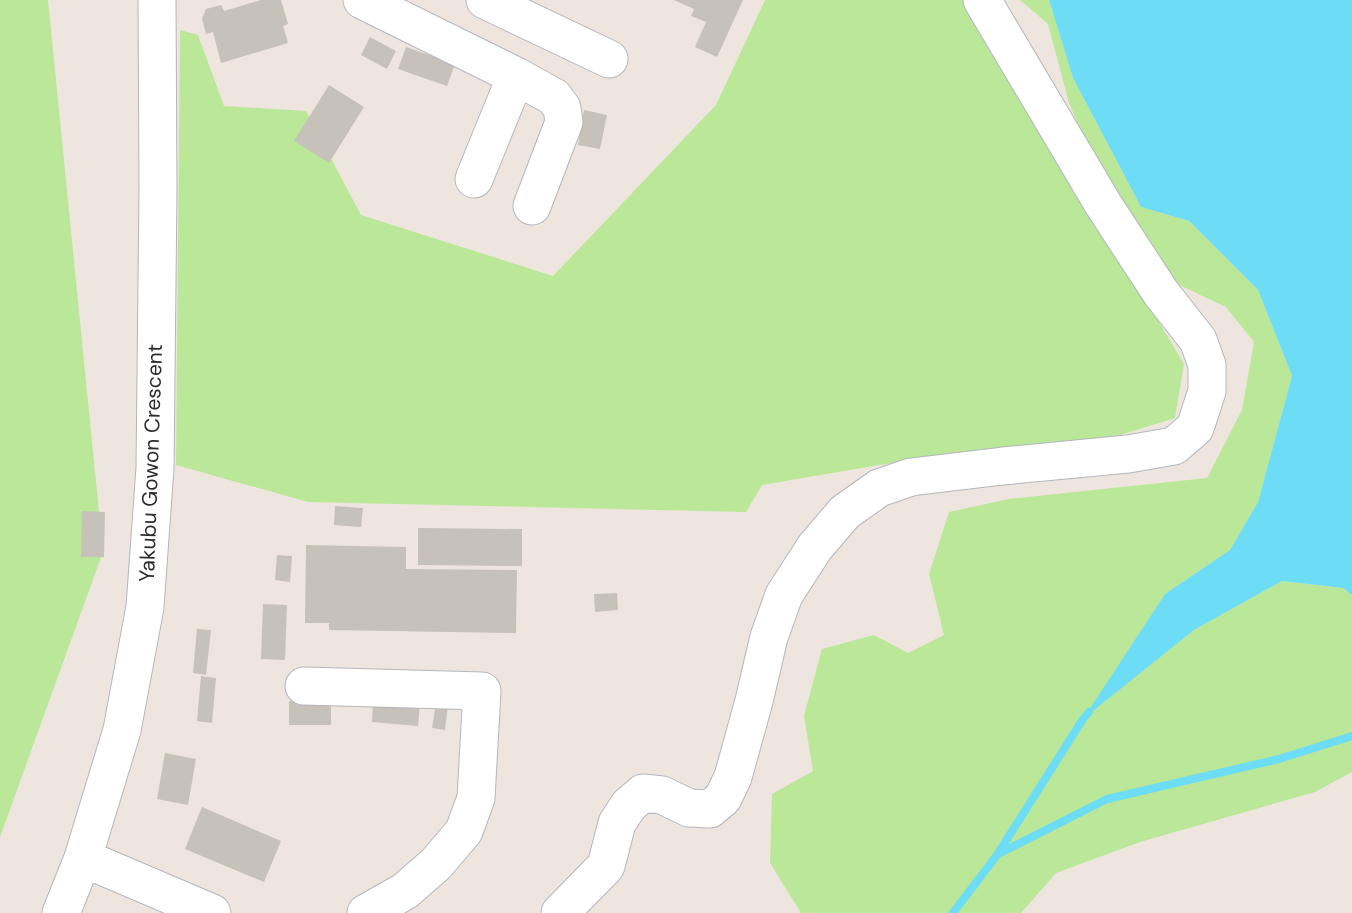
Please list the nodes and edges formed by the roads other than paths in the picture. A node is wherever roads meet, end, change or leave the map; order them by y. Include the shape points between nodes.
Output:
1 (157, 0) edge
2 (485, 0) edge
3 (982, 0) edge
4 (379, 4) edge
5 (609, 59) dead end
6 (516, 76) junction
7 (474, 179) dead end
8 (532, 206) dead end
9 (304, 686) dead end
10 (83, 858) junction
11 (61, 913) edge
12 (212, 913) edge
13 (366, 913) edge
14 (560, 913) edge

1 - 10 street, Yakubu Gowon Crescent via 155,468 145,607 122,730
2 - 5 street
3 - 14 street via 1102,204 1198,340 1207,365 1207,391 1195,428 1174,446 1128,454 911,477 879,488 845,513 815,547 785,595 723,798 710,809 689,808 662,795 643,793 618,823 606,866
4 - 6 street
6 - 7 street
6 - 8 street via 554,97 564,122
9 - 13 street via 482,691 476,798 464,831 405,891
10 - 11 street, Yakubu Gowon Crescent
10 - 12 street

